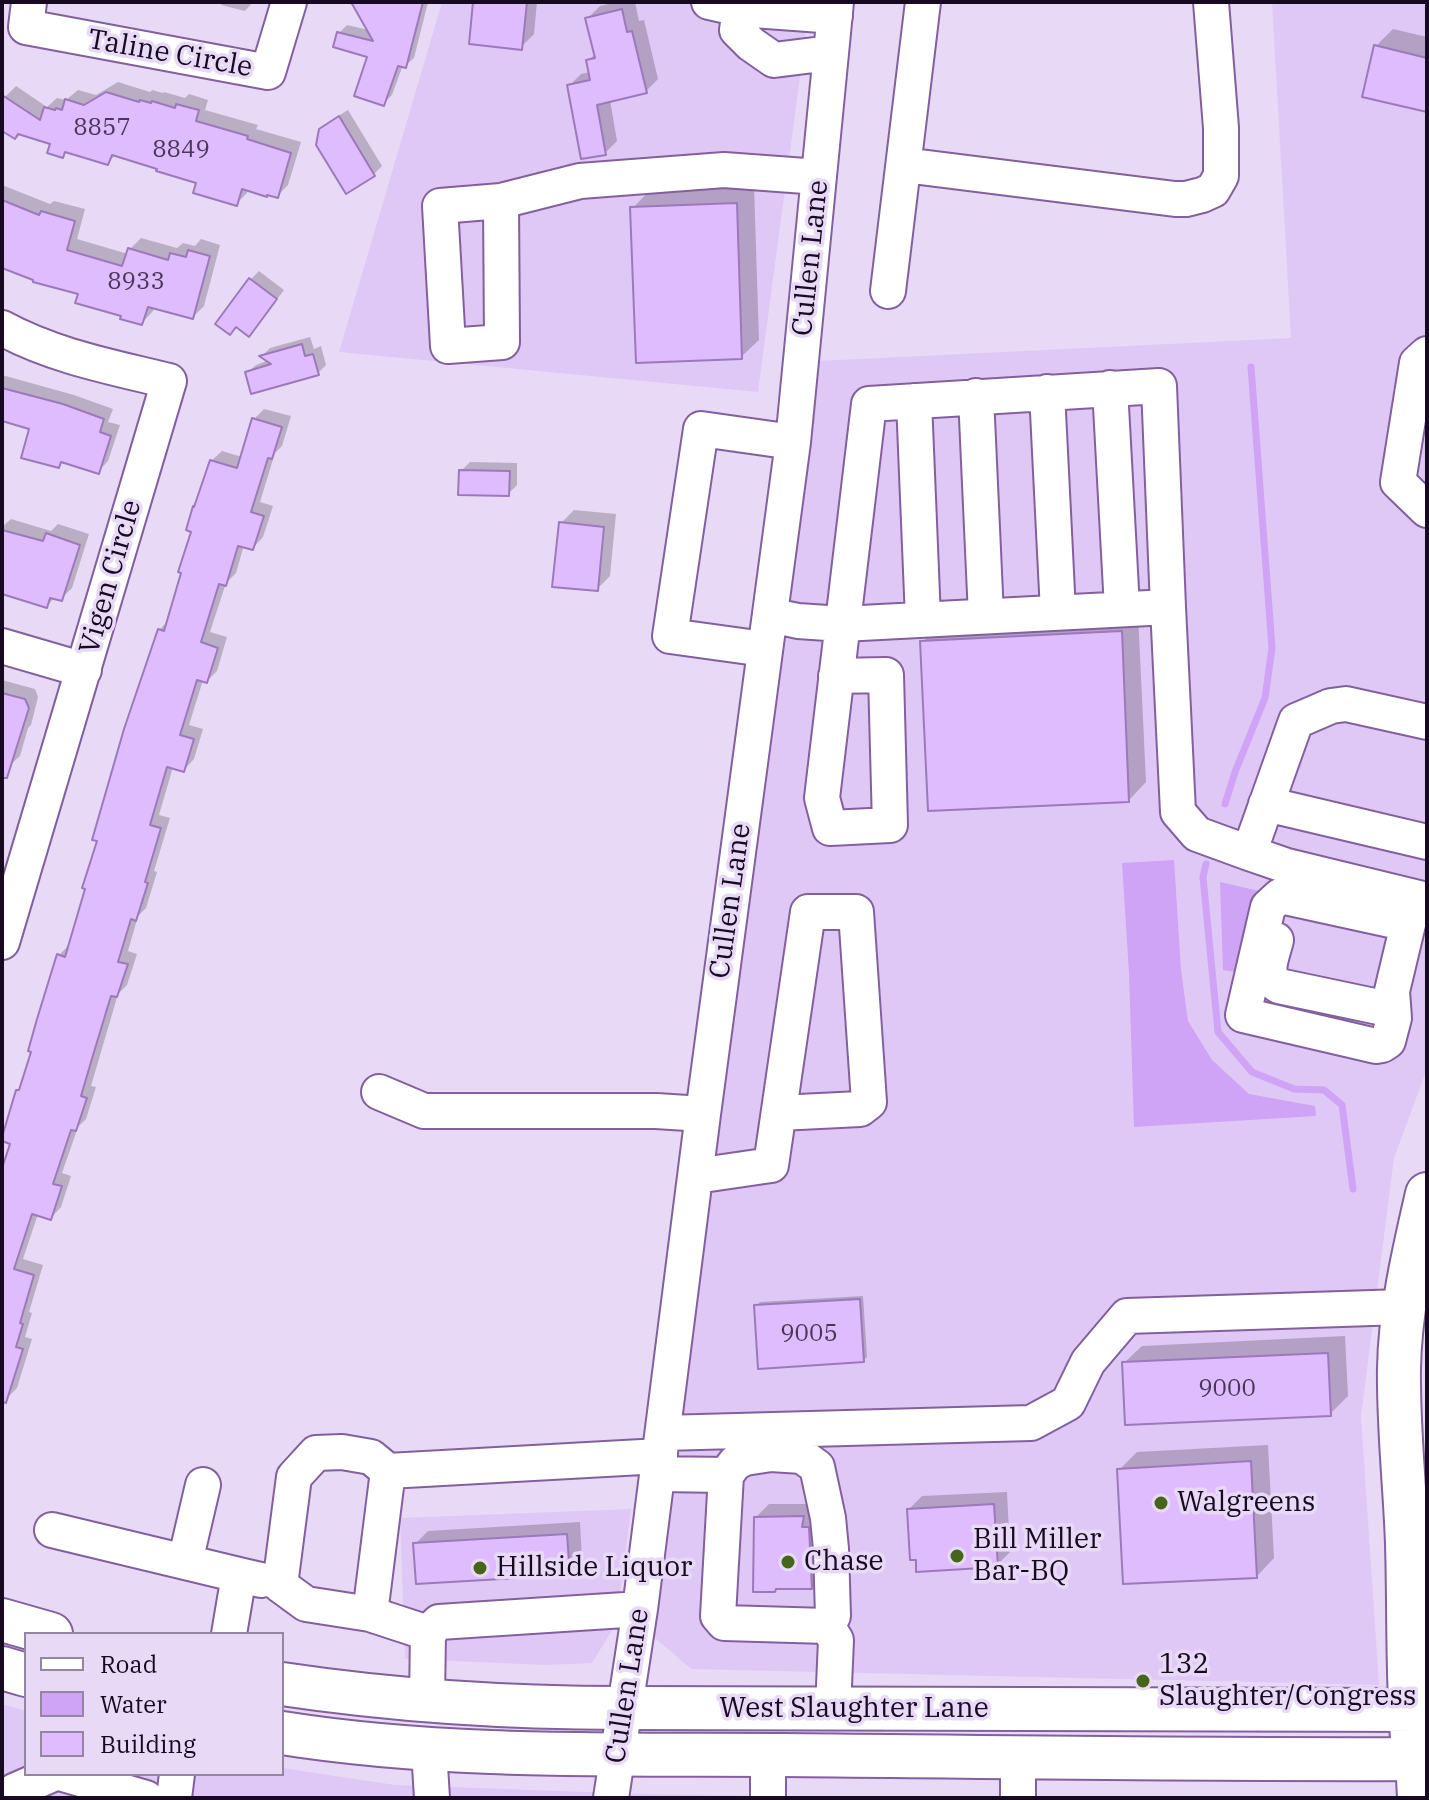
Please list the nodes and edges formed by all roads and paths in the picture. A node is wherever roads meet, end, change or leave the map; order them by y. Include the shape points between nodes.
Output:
1 (29, 2) edge
2 (289, 2) edge
3 (923, 2) edge
4 (1211, 2) edge
5 (725, 5) edge
6 (836, 9) edge
7 (830, 53) junction
8 (904, 165) junction
9 (819, 177) junction
10 (501, 201) dead end
11 (888, 291) dead end
12 (2, 328) edge
13 (1427, 354) edge
14 (1110, 388) junction
15 (1047, 392) junction
16 (976, 396) junction
17 (914, 401) junction
18 (793, 442) junction
19 (1427, 510) edge
20 (1168, 607) junction
21 (1122, 608) junction
22 (1058, 612) junction
23 (770, 615) junction
24 (986, 616) junction
25 (923, 619) junction
26 (842, 624) junction
27 (2, 646) edge
28 (764, 649) junction
29 (84, 670) junction
30 (836, 676) dead end
31 (1427, 722) edge
32 (1266, 804) junction
33 (1427, 842) edge
34 (1249, 853) junction
35 (1284, 881) junction
36 (1358, 884) junction
37 (1417, 907) edge
38 (1370, 916) junction
39 (2, 942) edge
40 (379, 1092) dead end
41 (779, 1113) junction
42 (703, 1114) junction
43 (696, 1176) junction
44 (1427, 1194) edge
45 (1403, 1307) junction
46 (660, 1454) junction
47 (388, 1471) junction
48 (726, 1475) junction
49 (203, 1485) dead end
50 (52, 1530) dead end
51 (1417, 1542) edge
52 (185, 1562) junction
53 (239, 1575) junction
54 (280, 1585) junction
55 (640, 1609) junction
56 (370, 1614) junction
57 (2, 1620) edge
58 (827, 1626) junction
59 (44, 1632) edge
60 (229, 1632) edge
61 (428, 1633) junction
62 (2, 1668) edge
63 (24, 1674) edge
64 (284, 1684) edge
65 (427, 1701) junction
66 (625, 1708) junction
67 (833, 1709) junction
68 (1418, 1710) edge
69 (284, 1733) edge
70 (429, 1750) junction
71 (618, 1754) junction
72 (768, 1755) junction
73 (1018, 1757) junction
74 (1419, 1772) edge
75 (48, 1776) edge
76 (70, 1776) edge
77 (177, 1776) edge
78 (139, 1797) edge
79 (12, 1798) edge
80 (174, 1798) edge
81 (432, 1798) edge
82 (611, 1798) edge
83 (768, 1798) edge
84 (1018, 1798) edge

1 - 2 street, Taline Circle via 26,27 268,72
3 - 8 street
4 - 8 street via 1221,128 1221,176 1213,190 1175,199
5 - 6 street
5 - 7 street via 737,30 774,60
6 - 7 street, Cullen Lane
7 - 9 street, Cullen Lane
8 - 11 street
9 - 10 street via 708,171 580,181
9 - 18 street, Cullen Lane
12 - 29 street, Vigen Circle via 49,349 169,381
13 - 19 street via 1417,363 1398,482
14 - 15 street
14 - 20 street via 1159,386
14 - 21 street
15 - 16 street
15 - 22 street
16 - 17 street
16 - 24 street
17 - 25 street
17 - 26 street via 869,404
18 - 23 street, Cullen Lane
18 - 28 street via 701,429 670,636
20 - 21 street
20 - 34 street via 1178,812 1197,834
21 - 22 street
22 - 24 street
23 - 26 street
23 - 28 street, Cullen Lane
24 - 25 street
25 - 26 street
26 - 30 street
27 - 29 street
28 - 42 street, Cullen Lane
29 - 39 street, Vigen Circle
31 - 32 street via 1346,704 1296,721
32 - 33 street
32 - 34 street
34 - 35 street
35 - 36 street
35 - 37 street via 1268,907 1243,1015 1376,1046 1388,1041 1394,1018 1392,991
35 - 38 street
36 - 37 street
36 - 38 street
37 - 38 street
40 - 42 street via 424,1111
41 - 41 street via 808,912 856,912 869,1102 860,1109
41 - 43 street via 771,1165
42 - 43 street, Cullen Lane
43 - 46 street, Cullen Lane
44 - 45 main road
45 - 46 street via 1127,1316 1088,1362 1068,1403 1031,1423
45 - 51 main road via 1400,1426
46 - 47 street
46 - 48 street
46 - 55 street, Cullen Lane
47 - 54 street via 371,1457 316,1453 294,1477
47 - 56 street
48 - 58 street via 718,1616 724,1623
48 - 58 street via 745,1458 771,1454 802,1456 817,1467 831,1549 833,1616
49 - 52 street
50 - 52 street
51 - 68 main road
52 - 53 street
53 - 54 street
53 - 60 street
54 - 56 street via 306,1604
55 - 61 street via 439,1622
55 - 66 street, Cullen Lane
56 - 61 street
57 - 59 main road
58 - 67 street via 836,1640
61 - 65 street
62 - 63 main road
64 - 65 main road, West Slaughter Lane
65 - 66 main road, West Slaughter Lane
66 - 67 main road, West Slaughter Lane
66 - 71 street, Cullen Lane
67 - 68 main road, West Slaughter Lane
68 - 74 main road
69 - 70 main road, West Slaughter Lane
70 - 71 main road, West Slaughter Lane
70 - 81 street
71 - 72 main road, West Slaughter Lane
71 - 82 street, Cullen Lane
72 - 73 main road, West Slaughter Lane
72 - 83 street
73 - 74 main road, West Slaughter Lane
73 - 84 street
75 - 79 street via 14,1791
76 - 78 street
77 - 80 street

